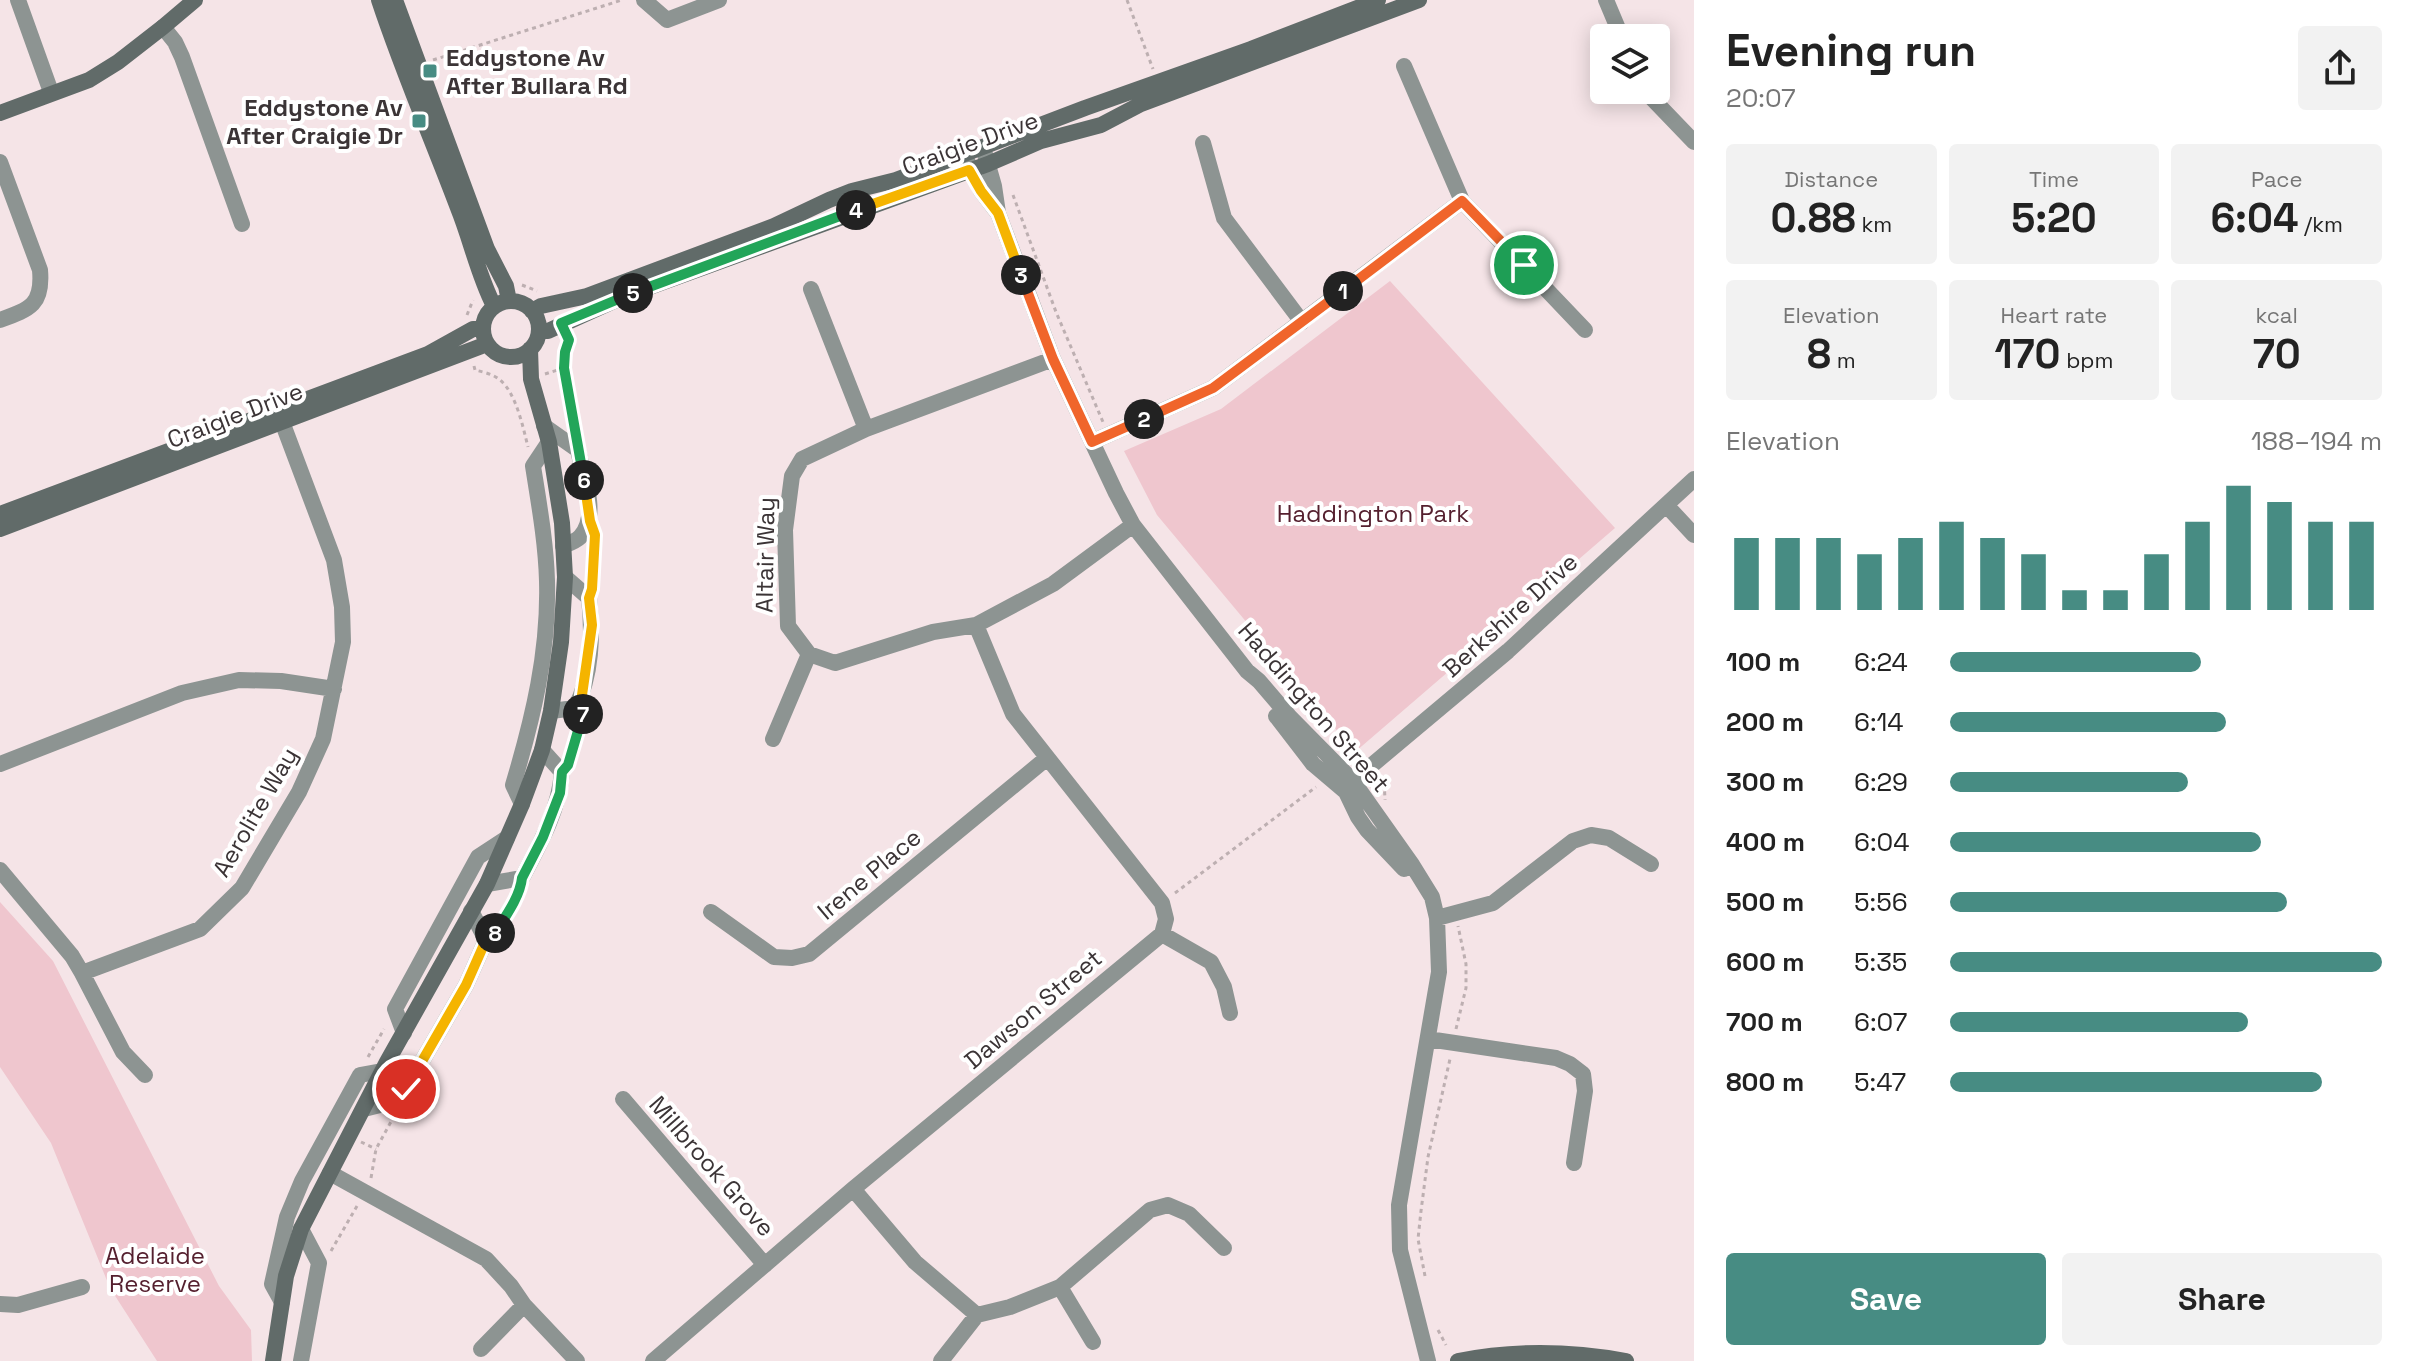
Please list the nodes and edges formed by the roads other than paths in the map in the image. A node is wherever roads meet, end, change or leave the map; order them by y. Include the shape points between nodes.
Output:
1 (18, 0) edge
2 (195, 0) edge
3 (379, 0) edge
4 (395, 0) edge
5 (644, 0) edge
6 (719, 0) edge
7 (1378, 0) edge
8 (1419, 0) edge
9 (1606, 0) edge
10 (1616, 24) edge
11 (163, 27) junction
12 (1404, 66) dead end
13 (51, 92) junction
14 (1657, 104) edge
15 (0, 113) edge
16 (1694, 142) edge
17 (1203, 143) dead end
18 (983, 147) junction
19 (0, 162) edge
20 (966, 162) junction
21 (988, 164) junction
22 (1462, 201) junction
23 (998, 213) junction
24 (242, 224) dead end
25 (811, 289) dead end
26 (501, 304) junction
27 (532, 311) junction
28 (0, 320) edge
29 (1302, 322) junction
30 (1585, 330) dead end
31 (539, 331) junction
32 (489, 343) junction
33 (530, 349) junction
34 (1053, 359) junction
35 (531, 379) junction
36 (280, 417) junction
37 (866, 429) junction
38 (547, 434) junction
39 (1092, 442) junction
40 (1694, 479) edge
41 (1667, 506) junction
42 (0, 514) edge
43 (1133, 525) junction
44 (0, 529) edge
45 (1694, 535) edge
46 (563, 546) junction
47 (565, 577) junction
48 (976, 625) junction
49 (809, 654) junction
50 (1247, 671) junction
51 (334, 689) junction
52 (551, 711) junction
53 (773, 739) dead end
54 (542, 750) junction
55 (1047, 758) junction
56 (0, 764) edge
57 (1353, 781) junction
58 (522, 804) junction
59 (507, 838) junction
60 (1651, 864) dead end
61 (0, 870) edge
62 (487, 884) junction
63 (471, 911) junction
64 (711, 912) dead end
65 (1437, 918) junction
66 (1162, 934) junction
67 (1439, 938) junction
68 (82, 973) junction
69 (1230, 1013) dead end
70 (404, 1033) junction
71 (1428, 1039) junction
72 (382, 1071) junction
73 (145, 1075) dead end
74 (623, 1099) dead end
75 (364, 1109) junction
76 (1574, 1163) dead end
77 (330, 1173) junction
78 (853, 1189) junction
79 (301, 1229) junction
80 (1224, 1248) dead end
81 (765, 1265) junction
82 (82, 1287) dead end
83 (1060, 1287) junction
84 (282, 1302) junction
85 (0, 1304) edge
86 (524, 1305) junction
87 (977, 1315) junction
88 (1093, 1342) dead end
89 (481, 1349) dead end
90 (1619, 1360) edge
91 (273, 1361) edge
92 (301, 1361) edge
93 (577, 1361) edge
94 (653, 1361) edge
95 (941, 1361) edge
96 (1428, 1361) edge
97 (1458, 1361) edge

1 - 13 street
2 - 11 main road
3 - 26 main road via 483,283
4 - 26 main road via 487,249 506,286
5 - 6 street via 667,20
7 - 18 main road, Craigie Drive
8 - 21 main road, Craigie Drive
9 - 10 street
11 - 13 main road via 89,80
11 - 24 street via 182,57
12 - 22 street
13 - 15 main road
14 - 16 street
17 - 29 street via 1224,218
18 - 20 main road, Craigie Drive
18 - 21 street, Haddington Street
19 - 28 street via 41,285 40,296 28,308
20 - 21 main road, Craigie Drive
20 - 23 street, Haddington Street
20 - 27 main road, Craigie Drive via 852,191 774,226 587,296
20 - 31 main road, Craigie Drive
21 - 23 street, Haddington Street
22 - 29 street
22 - 30 street
23 - 34 street, Haddington Street
25 - 37 street
26 - 27 main road via 524,304
26 - 32 main road via 487,314
27 - 31 main road
29 - 39 street via 1213,388
31 - 33 main road
32 - 33 main road via 515,357
32 - 35 main road
32 - 36 main road, Craigie Drive
33 - 35 main road
34 - 37 street, Altair Way
34 - 39 street, Haddington Street
35 - 38 main road
36 - 42 main road, Craigie Drive via 211,434
36 - 44 main road, Craigie Drive
36 - 51 street, Aerolite Way via 334,560 343,642
37 - 49 street, Altair Way via 802,459 792,476 785,530 788,626
38 - 46 main road
38 - 46 street via 578,450 587,495 590,521 579,539
38 - 58 street via 533,466 547,581 546,620 542,674 513,785
39 - 43 street, Haddington Street
40 - 41 street, Berkshire Drive
41 - 45 street
41 - 57 street, Berkshire Drive via 1508,651
43 - 48 street via 1053,584
43 - 50 street, Haddington Street
46 - 47 main road
47 - 52 main road
47 - 52 street via 589,598 592,625 582,695 575,708
48 - 49 street via 933,632 835,663
48 - 55 street via 1013,714
49 - 53 street
50 - 57 street, Haddington Street
50 - 67 street via 1249,681 1313,764 1346,792 1367,830 1399,862
51 - 56 street via 239,680 182,693
51 - 68 street, Aerolite Way via 323,739 299,792 242,888 200,929
52 - 54 main road
54 - 58 main road
54 - 62 street via 562,772 543,837 522,878
55 - 64 street, Irene Place via 809,954 774,957
55 - 66 street via 1162,903
57 - 65 street, Haddington Street via 1432,897
58 - 59 main road
59 - 62 main road
59 - 70 street via 478,857 395,1009
60 - 65 street via 1609,838 1591,835 1573,841 1493,903
61 - 68 street
62 - 63 main road
63 - 70 main road
63 - 75 street via 486,940 466,985 406,1089 392,1102
65 - 67 street, Haddington Street
66 - 69 street via 1211,962
66 - 78 street, Dawson Street
67 - 71 street, Haddington Street
68 - 73 street via 123,1052
70 - 72 main road
71 - 76 street via 1556,1058 1583,1074
71 - 96 street, Haddington Street via 1399,1205 1400,1250
72 - 75 main road
72 - 84 street via 360,1075 302,1181 287,1217 272,1284
74 - 81 street, Millbrook Grove
75 - 77 main road
77 - 79 main road
77 - 86 street via 486,1259
78 - 81 street, Dawson Street
78 - 87 street via 915,1262
79 - 84 main road
79 - 92 street via 319,1263
80 - 83 street via 1189,1214 1168,1205 1150,1210
81 - 94 street, Dawson Street
82 - 85 street via 18,1305
83 - 87 street
83 - 88 street
84 - 91 main road
86 - 89 street
86 - 93 street
87 - 95 street
90 - 97 main road via 1529,1353

